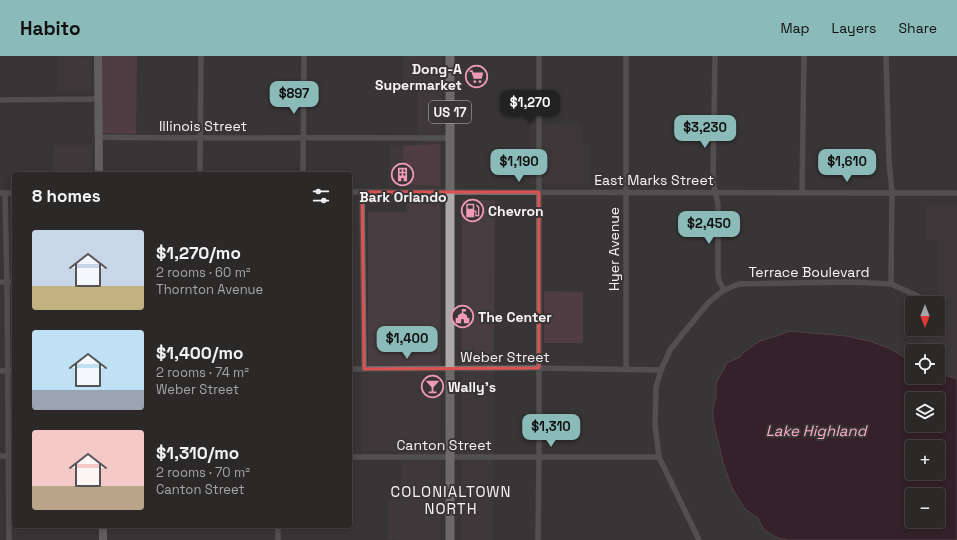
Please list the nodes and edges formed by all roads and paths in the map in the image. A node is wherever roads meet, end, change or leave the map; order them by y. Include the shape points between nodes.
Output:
1 (98, 56) edge
2 (201, 56) edge
3 (304, 56) edge
4 (450, 56) edge
5 (539, 56) edge
6 (626, 56) edge
7 (715, 56) edge
8 (804, 56) edge
9 (886, 56) edge
10 (98, 99) junction
11 (0, 100) edge
12 (99, 137) junction
13 (303, 137) junction
14 (201, 138) junction
15 (450, 138) junction
16 (99, 172) edge
17 (200, 172) edge
18 (303, 172) edge
19 (352, 192) edge
20 (362, 192) junction
21 (451, 192) junction
22 (539, 192) junction
23 (627, 192) junction
24 (715, 192) junction
25 (802, 192) junction
26 (892, 192) junction
27 (2, 193) edge
28 (957, 193) edge
29 (0, 282) edge
30 (7, 282) junction
31 (12, 282) edge
32 (891, 284) junction
33 (724, 290) junction
34 (918, 296) edge
35 (539, 368) junction
36 (352, 369) edge
37 (364, 369) junction
38 (450, 369) junction
39 (626, 369) junction
40 (12, 370) edge
41 (661, 370) junction
42 (0, 371) edge
43 (7, 371) junction
44 (0, 456) edge
45 (11, 456) edge
46 (659, 456) junction
47 (352, 457) edge
48 (450, 457) junction
49 (539, 457) junction
50 (103, 528) edge
51 (278, 528) edge
52 (9, 540) edge
53 (103, 540) edge
54 (278, 540) edge
55 (450, 540) edge
56 (538, 540) edge
57 (699, 540) edge

1 - 10 street
2 - 14 street
3 - 13 street
4 - 15 main road, US 17
5 - 22 street
6 - 23 street, Hyer Avenue
7 - 24 street
8 - 25 street
9 - 26 street
10 - 11 street
10 - 12 street
12 - 14 street, Illinois Street
12 - 16 street
13 - 14 street, Illinois Street
13 - 15 street, Illinois Street
13 - 18 street
14 - 17 street
15 - 21 main road, US 17
19 - 20 street, East Marks Street
20 - 21 street, East Marks Street
20 - 37 street
21 - 22 street, East Marks Street
21 - 38 main road, US 17
22 - 23 street, East Marks Street
22 - 35 street
23 - 24 street, East Marks Street
23 - 39 street, Hyer Avenue
24 - 25 street, East Marks Street
24 - 33 street via 718,204 718,275
25 - 26 street, East Marks Street
26 - 28 street, East Marks Street
26 - 32 street
27 - 30 street
29 - 30 street
30 - 31 street
30 - 43 street
32 - 33 street, Terrace Boulevard via 739,284
32 - 34 street, Terrace Boulevard
33 - 41 street, Terrace Boulevard via 709,302 680,336
35 - 38 street, Weber Street
35 - 39 street, Weber Street
35 - 49 street
36 - 37 street, Weber Street
37 - 38 street, Weber Street
38 - 48 main road, US 17
39 - 41 street, Weber Street
40 - 43 street
41 - 46 street, Terrace Boulevard via 656,386 655,403
42 - 43 street
43 - 45 street
44 - 45 street
45 - 52 street
46 - 49 street, Canton Street
46 - 57 street, Terrace Boulevard
47 - 48 street, Canton Street
48 - 49 street, Canton Street
48 - 55 main road, US 17
49 - 56 street
50 - 53 street
51 - 54 street

